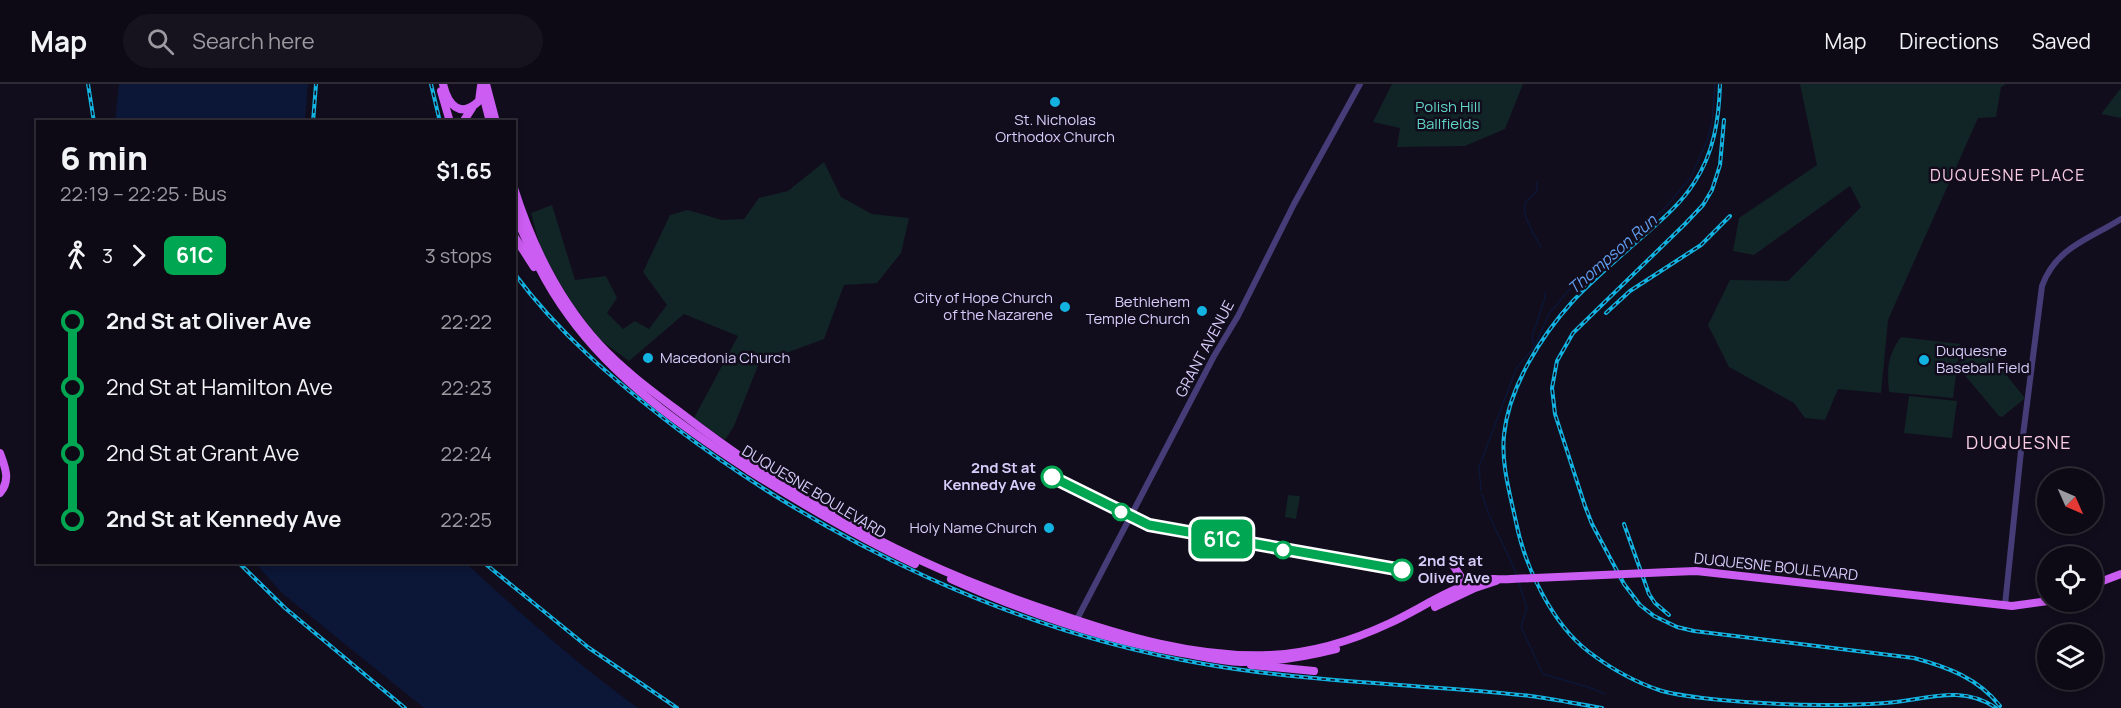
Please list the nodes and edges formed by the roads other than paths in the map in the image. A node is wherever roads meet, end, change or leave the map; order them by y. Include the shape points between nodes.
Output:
1 (441, 84) edge
2 (1360, 84) edge
3 (482, 85) edge
4 (472, 108) junction
5 (450, 120) edge
6 (464, 120) edge
7 (490, 120) edge
8 (494, 120) edge
9 (516, 194) edge
10 (516, 216) edge
11 (2121, 219) edge
12 (516, 239) edge
13 (569, 317) junction
14 (0, 453) edge
15 (0, 493) edge
16 (1453, 565) dead end
17 (2121, 574) edge
18 (1463, 580) junction
19 (1500, 580) junction
20 (2103, 581) edge
21 (1476, 582) junction
22 (1446, 595) junction
23 (2037, 603) edge
24 (2005, 605) junction
25 (1074, 623) junction
26 (1213, 652) junction
27 (1310, 653) junction
28 (1219, 660) junction

1 - 4 main road via 451,104
1 - 5 main road
2 - 25 street, GRANT AVENUE
3 - 4 main road via 479,101
3 - 7 main road
3 - 8 main road
4 - 6 main road
9 - 25 main road via 542,262 579,320 611,356 684,416 806,500 907,554
10 - 13 main road via 540,271
11 - 24 street via 2063,253 2042,286
12 - 13 main road
13 - 25 main road, DUQUESNE BOULEVARD via 629,382 692,431 832,521 935,573 1016,607
14 - 15 main road via 6,476
16 - 18 main road
17 - 20 main road
18 - 21 main road
18 - 22 main road via 1444,577 1449,586
19 - 21 main road, DUQUESNE BOULEVARD
19 - 24 main road, DUQUESNE BOULEVARD, bridge via 1690,571
19 - 27 main road, DUQUESNE BOULEVARD via 1463,593 1364,640
21 - 22 main road, DUQUESNE BOULEVARD
22 - 27 main road, DUQUESNE BOULEVARD via 1370,632
23 - 24 main road, DUQUESNE BOULEVARD
25 - 26 main road, DUQUESNE BOULEVARD
25 - 28 main road, DUQUESNE BOULEVARD via 1147,647
26 - 27 main road, DUQUESNE BOULEVARD
26 - 28 main road
27 - 28 main road, DUQUESNE BOULEVARD via 1259,661
27 - 28 main road via 1314,671

